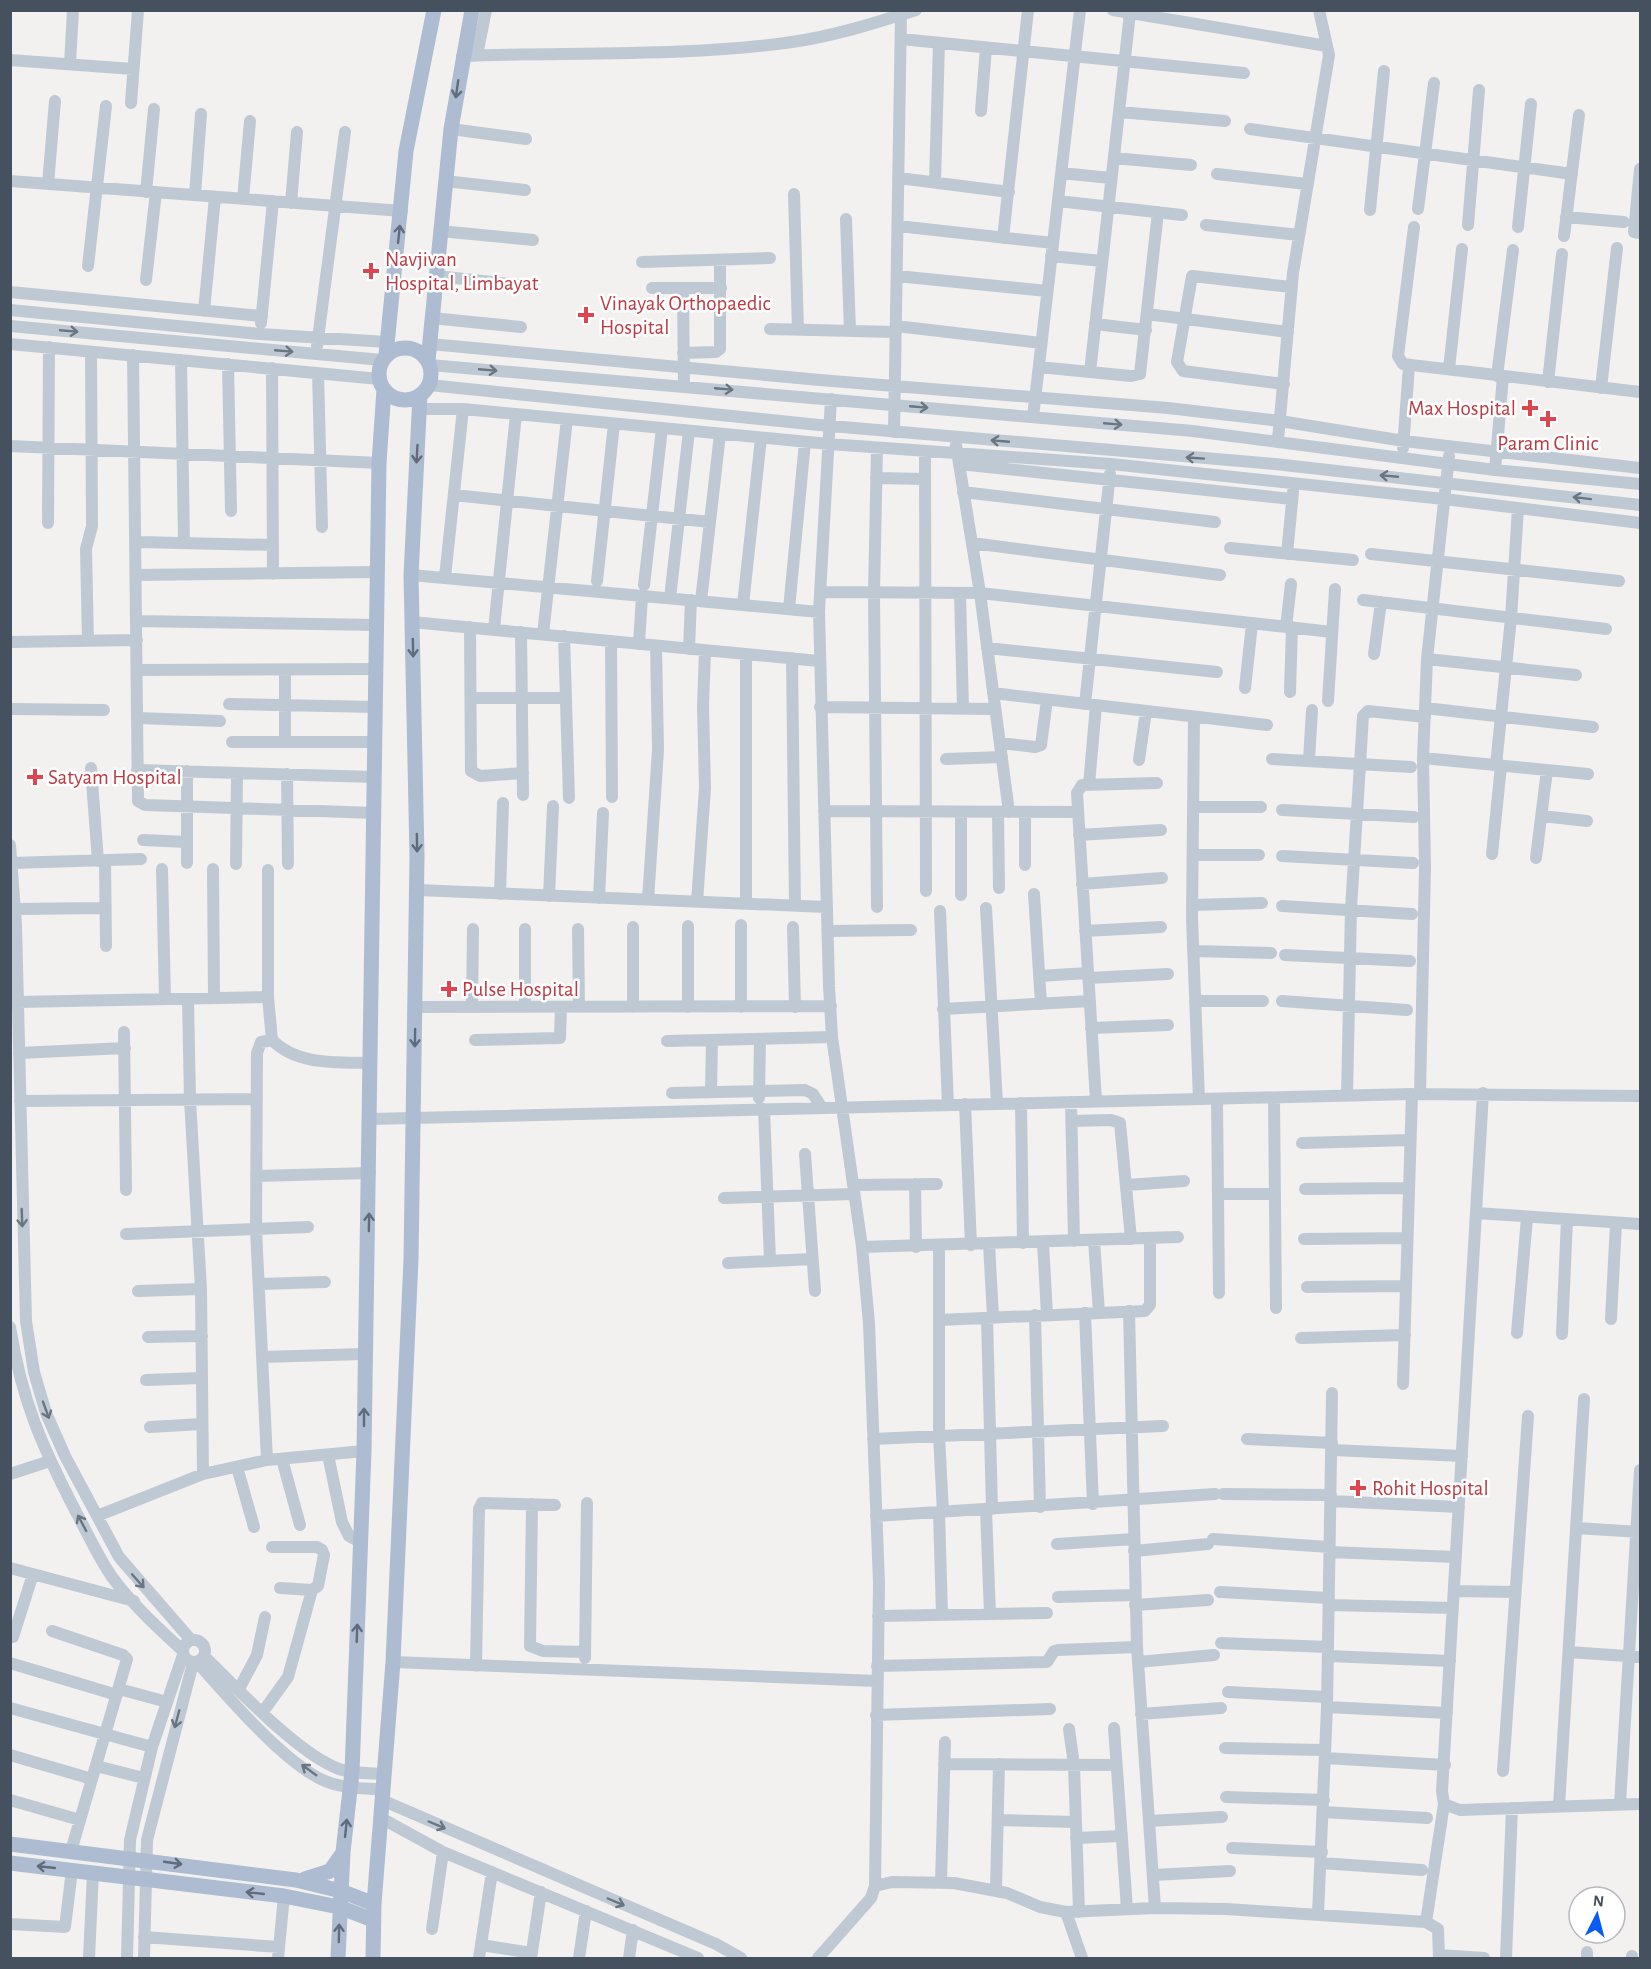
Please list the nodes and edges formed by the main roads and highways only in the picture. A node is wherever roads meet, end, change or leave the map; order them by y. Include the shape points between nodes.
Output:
1 (434, 10) edge
2 (472, 10) edge
3 (385, 352) junction
4 (429, 363) junction
5 (382, 384) junction
6 (423, 396) junction
7 (10, 1844) edge
8 (343, 1852) junction
9 (10, 1863) edge
10 (296, 1880) junction
11 (340, 1899) junction
12 (374, 1912) junction
13 (338, 1959) edge
14 (373, 1959) edge

3 -> 1 main road via 406,151
2 -> 4 main road via 470,56 451,129
3 - 4 main road via 408,347 421,352
3 - 5 main road
4 - 6 main road via 432,376
5 - 6 main road via 395,398
8 -> 5 main road via 351,1780 364,1451
6 -> 12 main road via 411,574 417,890 411,1259 393,1662
7 -> 10 main road
8 - 10 main road via 330,1871
8 - 11 main road
11 -> 9 main road via 145,1881
10 - 11 main road
11 - 12 main road
13 -> 11 main road
12 - 14 main road

